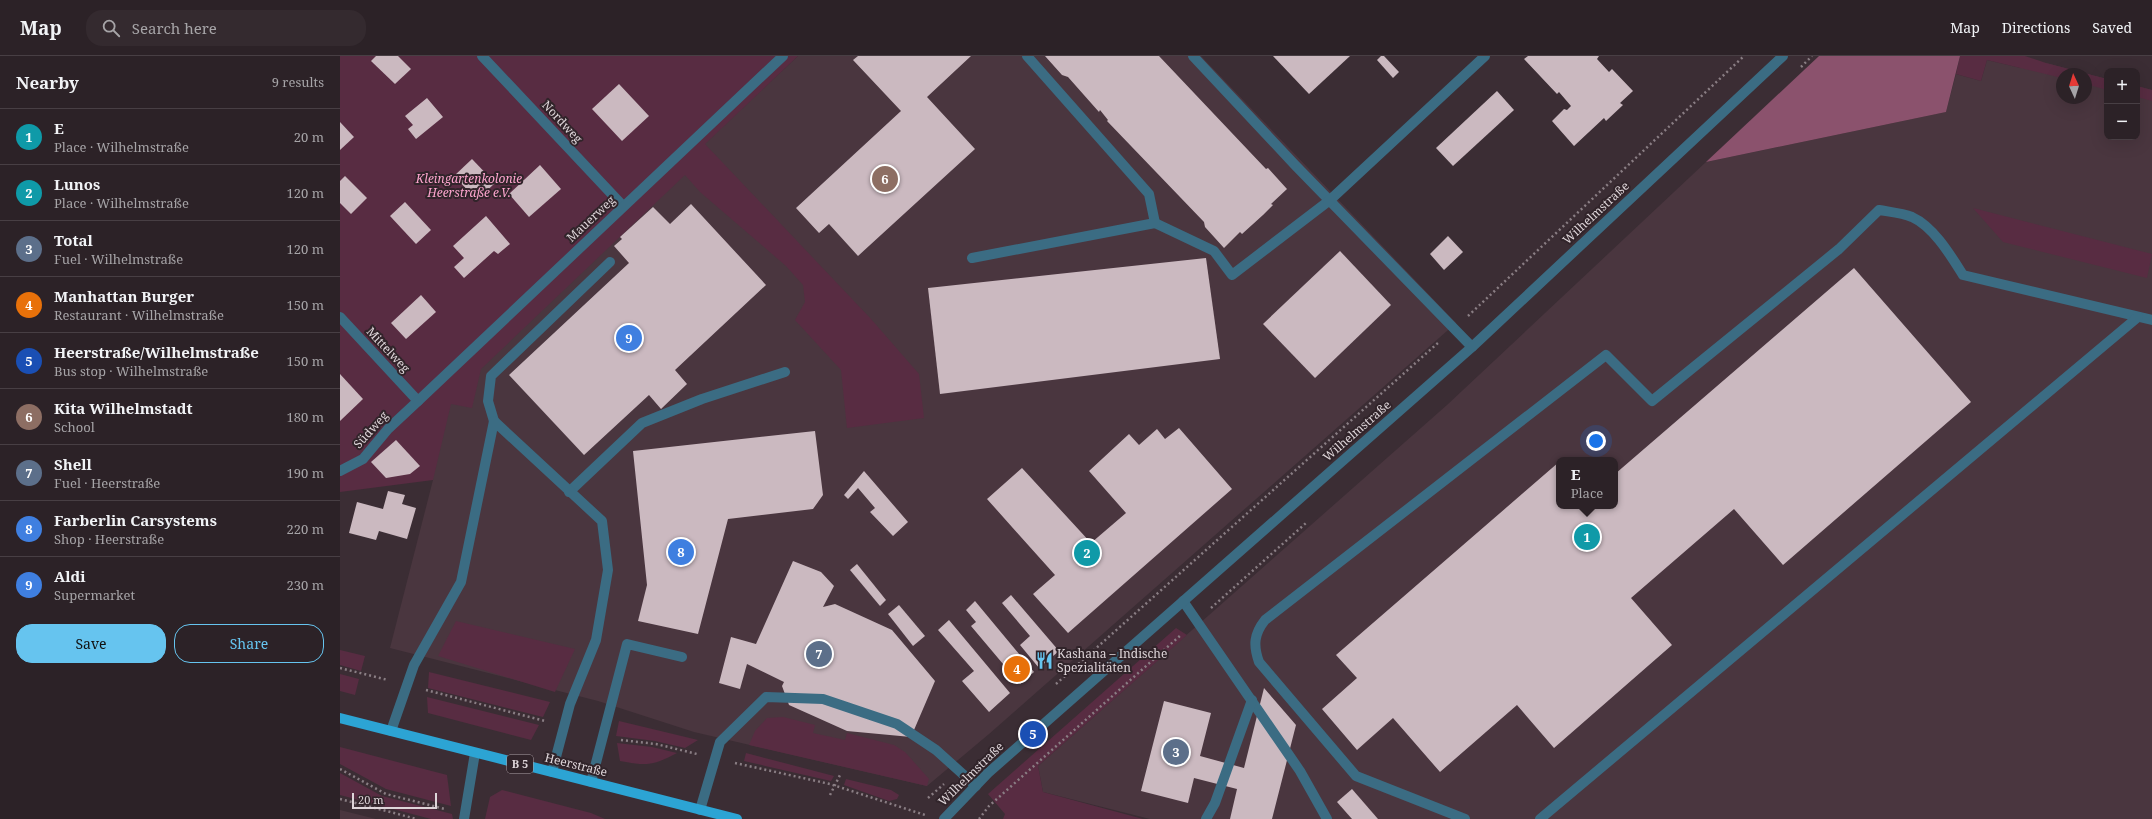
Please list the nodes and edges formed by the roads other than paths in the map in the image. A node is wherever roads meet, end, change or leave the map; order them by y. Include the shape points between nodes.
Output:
1 (482, 56) edge
2 (782, 56) edge
3 (1027, 56) edge
4 (1193, 56) edge
5 (1485, 56) edge
6 (1783, 56) edge
7 (1330, 200) junction
8 (623, 206) junction
9 (1155, 222) junction
10 (972, 258) dead end
11 (610, 262) dead end
12 (340, 317) edge
13 (2138, 317) junction
14 (2152, 320) edge
15 (1472, 347) junction
16 (786, 372) dead end
17 (418, 400) junction
18 (494, 421) junction
19 (340, 471) edge
20 (569, 492) junction
21 (1183, 601) junction
22 (682, 657) dead end
23 (1252, 700) junction
24 (340, 718) edge
25 (391, 731) junction
26 (475, 753) junction
27 (552, 772) junction
28 (591, 782) junction
29 (976, 786) junction
30 (700, 810) junction
31 (464, 816) edge
32 (737, 819) edge
33 (944, 819) edge
34 (1206, 819) edge
35 (1327, 819) edge
36 (1465, 819) edge
37 (1540, 819) edge

1 - 8 street, Nordweg
2 - 8 street, Mauerweg
3 - 9 street via 1149,194
4 - 7 street
5 - 7 street
6 - 15 street, Wilhelmstraße
7 - 9 street via 1232,275 1214,252
7 - 15 street
8 - 17 street, Mauerweg
9 - 10 street
11 - 18 street via 491,376 488,401
12 - 17 street, Mittelweg
13 - 14 street
13 - 36 street via 1963,275 1942,243 1914,218 1879,210 1839,249 1652,401 1606,355 1271,615 1258,629 1255,652 1259,662 1356,776
13 - 37 street
15 - 21 street, Wilhelmstraße
16 - 20 street via 702,399 642,423
17 - 19 street, Südweg via 388,429 363,459
18 - 20 street
18 - 25 street via 461,582 414,664
20 - 27 street via 602,521 608,570 596,640 570,704
21 - 23 street
21 - 29 street, Wilhelmstraße
22 - 28 street via 628,644
23 - 34 street via 1216,803
23 - 35 street via 1300,771
24 - 25 main road, Heerstraße / B 5
25 - 26 main road, Heerstraße / B 5
26 - 27 main road, Heerstraße / B 5
26 - 31 street
27 - 28 main road, Heerstraße / B 5
28 - 30 main road, Heerstraße / B 5
29 - 30 street via 936,750 897,724 823,699 766,697 720,742
29 - 33 street, Wilhelmstraße
30 - 32 main road, Heerstraße / B 5

